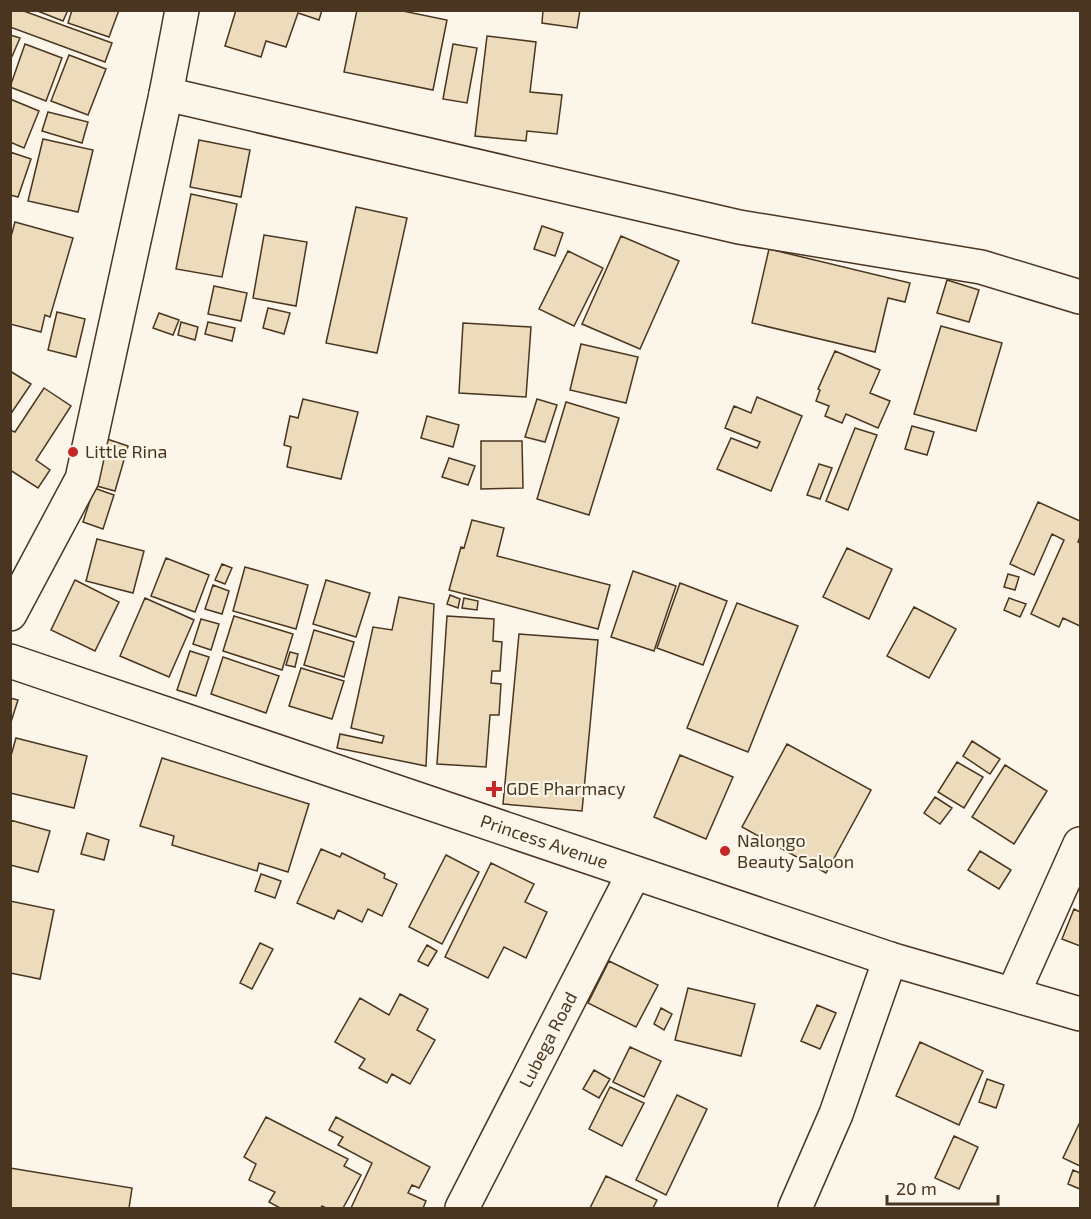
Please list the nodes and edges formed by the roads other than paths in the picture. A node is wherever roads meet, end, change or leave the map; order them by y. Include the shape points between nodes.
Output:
1 (182, 10) edge
2 (166, 94) junction
3 (1080, 297) edge
4 (10, 614) edge
5 (10, 661) edge
6 (1080, 844) edge
7 (634, 873) junction
8 (890, 959) junction
9 (1013, 994) junction
10 (1080, 1014) edge
11 (462, 1209) edge
12 (795, 1209) edge

1 - 2 street
2 - 3 street via 739,227 981,267
2 - 4 street via 82,479
5 - 7 street, Princess Avenue
6 - 9 street
7 - 8 street, Princess Avenue
7 - 11 street, Lubega Road
8 - 9 street, Princess Avenue
8 - 12 street via 836,1114
9 - 10 street, Princess Avenue

